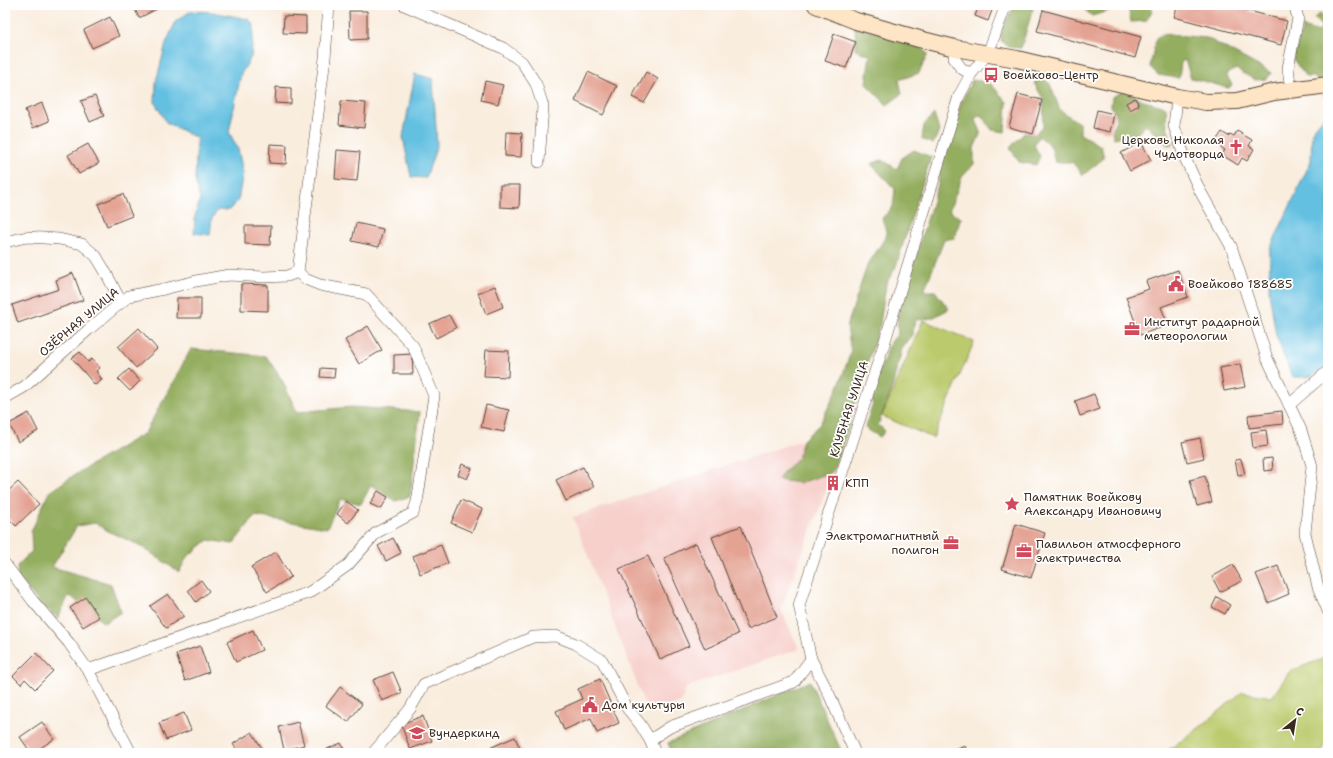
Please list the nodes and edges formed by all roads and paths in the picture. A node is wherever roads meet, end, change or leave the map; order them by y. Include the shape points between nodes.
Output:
1 (329, 5) edge
2 (404, 5) edge
3 (816, 5) edge
4 (1006, 5) edge
5 (1297, 5) edge
6 (955, 48) junction
7 (988, 53) junction
8 (971, 74) junction
9 (1328, 85) edge
10 (1291, 90) junction
11 (1177, 97) junction
12 (539, 162) dead end
13 (5, 242) edge
14 (298, 272) junction
15 (121, 302) junction
16 (1328, 371) edge
17 (5, 398) edge
18 (1289, 405) junction
19 (5, 564) edge
20 (1328, 612) edge
21 (811, 659) junction
22 (88, 670) junction
23 (650, 740) junction
24 (131, 753) edge
25 (373, 753) edge
26 (655, 753) edge
27 (855, 753) edge

1 - 14 street via 325,58
2 - 12 street via 503,48 522,62 536,84 543,106
3 - 6 street via 856,21
4 - 7 street, КЛУБНАЯ УЛИЦА
5 - 10 street via 1298,18 1288,68
6 - 7 street
6 - 8 street via 954,58 961,68
7 - 8 street, КЛУБНАЯ УЛИЦА
7 - 11 street
8 - 21 street, КЛУБНАЯ УЛИЦА via 959,96 884,344 799,605
9 - 10 street
10 - 11 street via 1237,101 1206,102
11 - 18 street via 1174,126 1185,158 1234,254 1267,358
13 - 15 street via 27,236 82,244 96,256
14 - 15 street, ОЗЁРНАЯ УЛИЦА via 287,276 215,277 129,296
14 - 22 street via 305,279 320,285 366,294 413,346 434,396 413,513 376,534 348,565 310,592
15 - 17 street, ОЗЁРНАЯ УЛИЦА via 24,387
16 - 18 street
18 - 20 street via 1301,430 1312,466 1305,533 1318,587
19 - 22 street via 70,643
21 - 23 street via 794,682 670,727
21 - 27 street, КЛУБНАЯ УЛИЦА
22 - 24 street
23 - 25 street via 627,708 602,660 576,644 556,636 533,637 424,684 410,709
23 - 26 street

